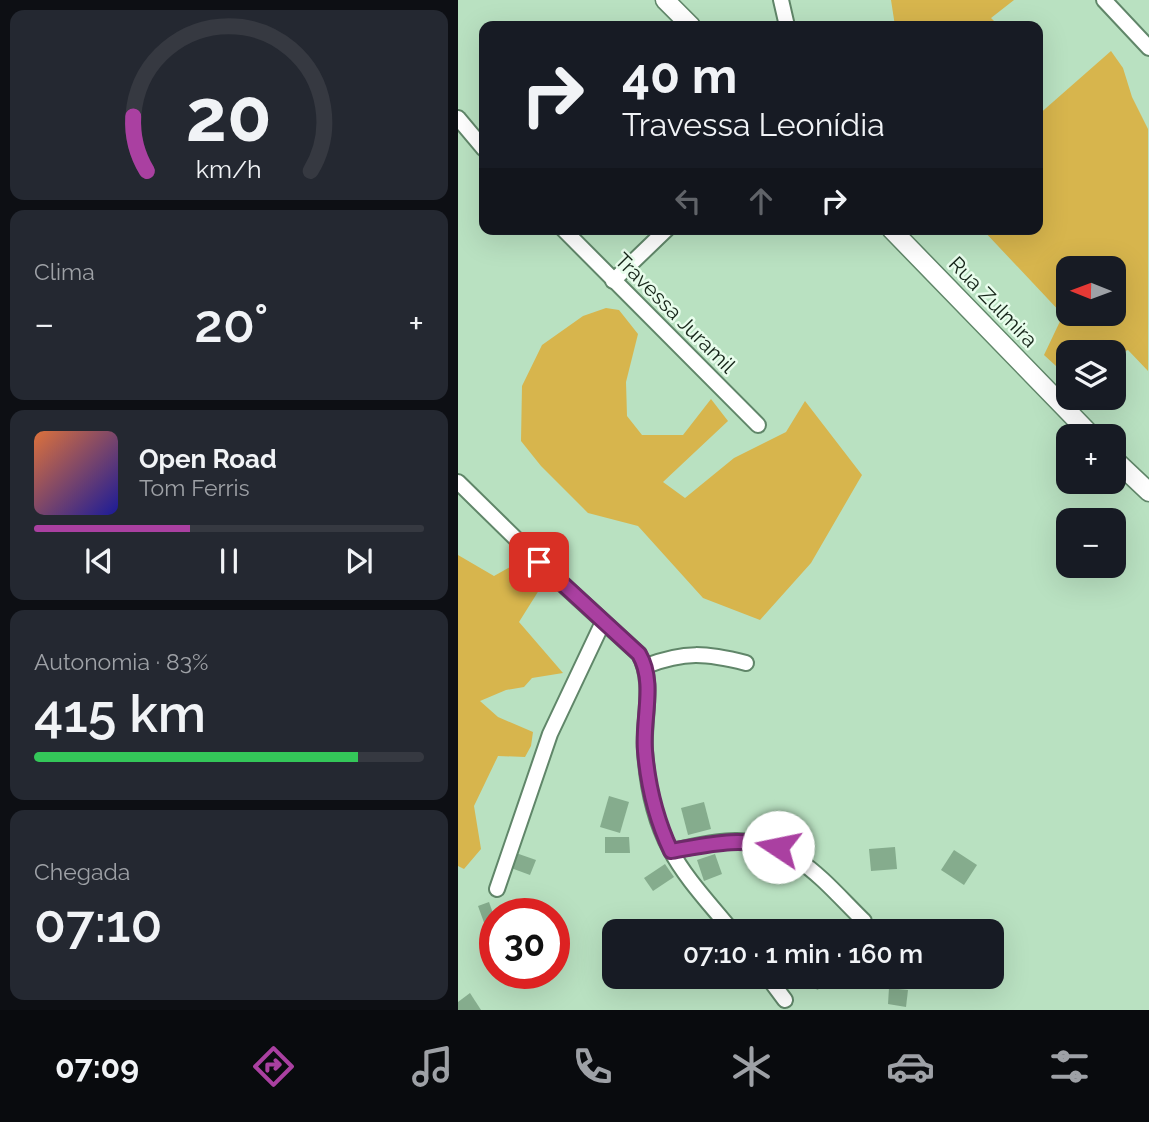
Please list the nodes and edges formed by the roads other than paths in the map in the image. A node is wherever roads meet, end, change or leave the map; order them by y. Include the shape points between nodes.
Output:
1 (665, 0) edge
2 (781, 0) edge
3 (1104, 0) edge
4 (686, 21) edge
5 (786, 21) edge
6 (1149, 48) edge
7 (458, 118) edge
8 (479, 143) edge
9 (569, 235) edge
10 (661, 235) edge
11 (897, 235) edge
12 (613, 281) junction
13 (1080, 424) edge
14 (758, 425) dead end
15 (1126, 470) edge
16 (458, 482) edge
17 (1149, 492) edge
18 (603, 622) junction
19 (746, 663) dead end
20 (646, 666) junction
21 (671, 851) junction
22 (497, 889) dead end
23 (723, 919) edge
24 (862, 919) edge
25 (777, 989) edge
26 (785, 1000) dead end

1 - 4 street
2 - 5 street
3 - 6 street
7 - 8 street
9 - 12 street, Travessa Juramil
10 - 12 street
11 - 13 street, Rua Zulmira
12 - 14 street, Travessa Juramil
15 - 17 street
16 - 18 street
18 - 20 street
18 - 22 street via 550,734
19 - 20 street via 692,653
20 - 21 street via 645,751 652,795
21 - 23 street
21 - 24 street via 732,841 778,847 800,859
25 - 26 street

